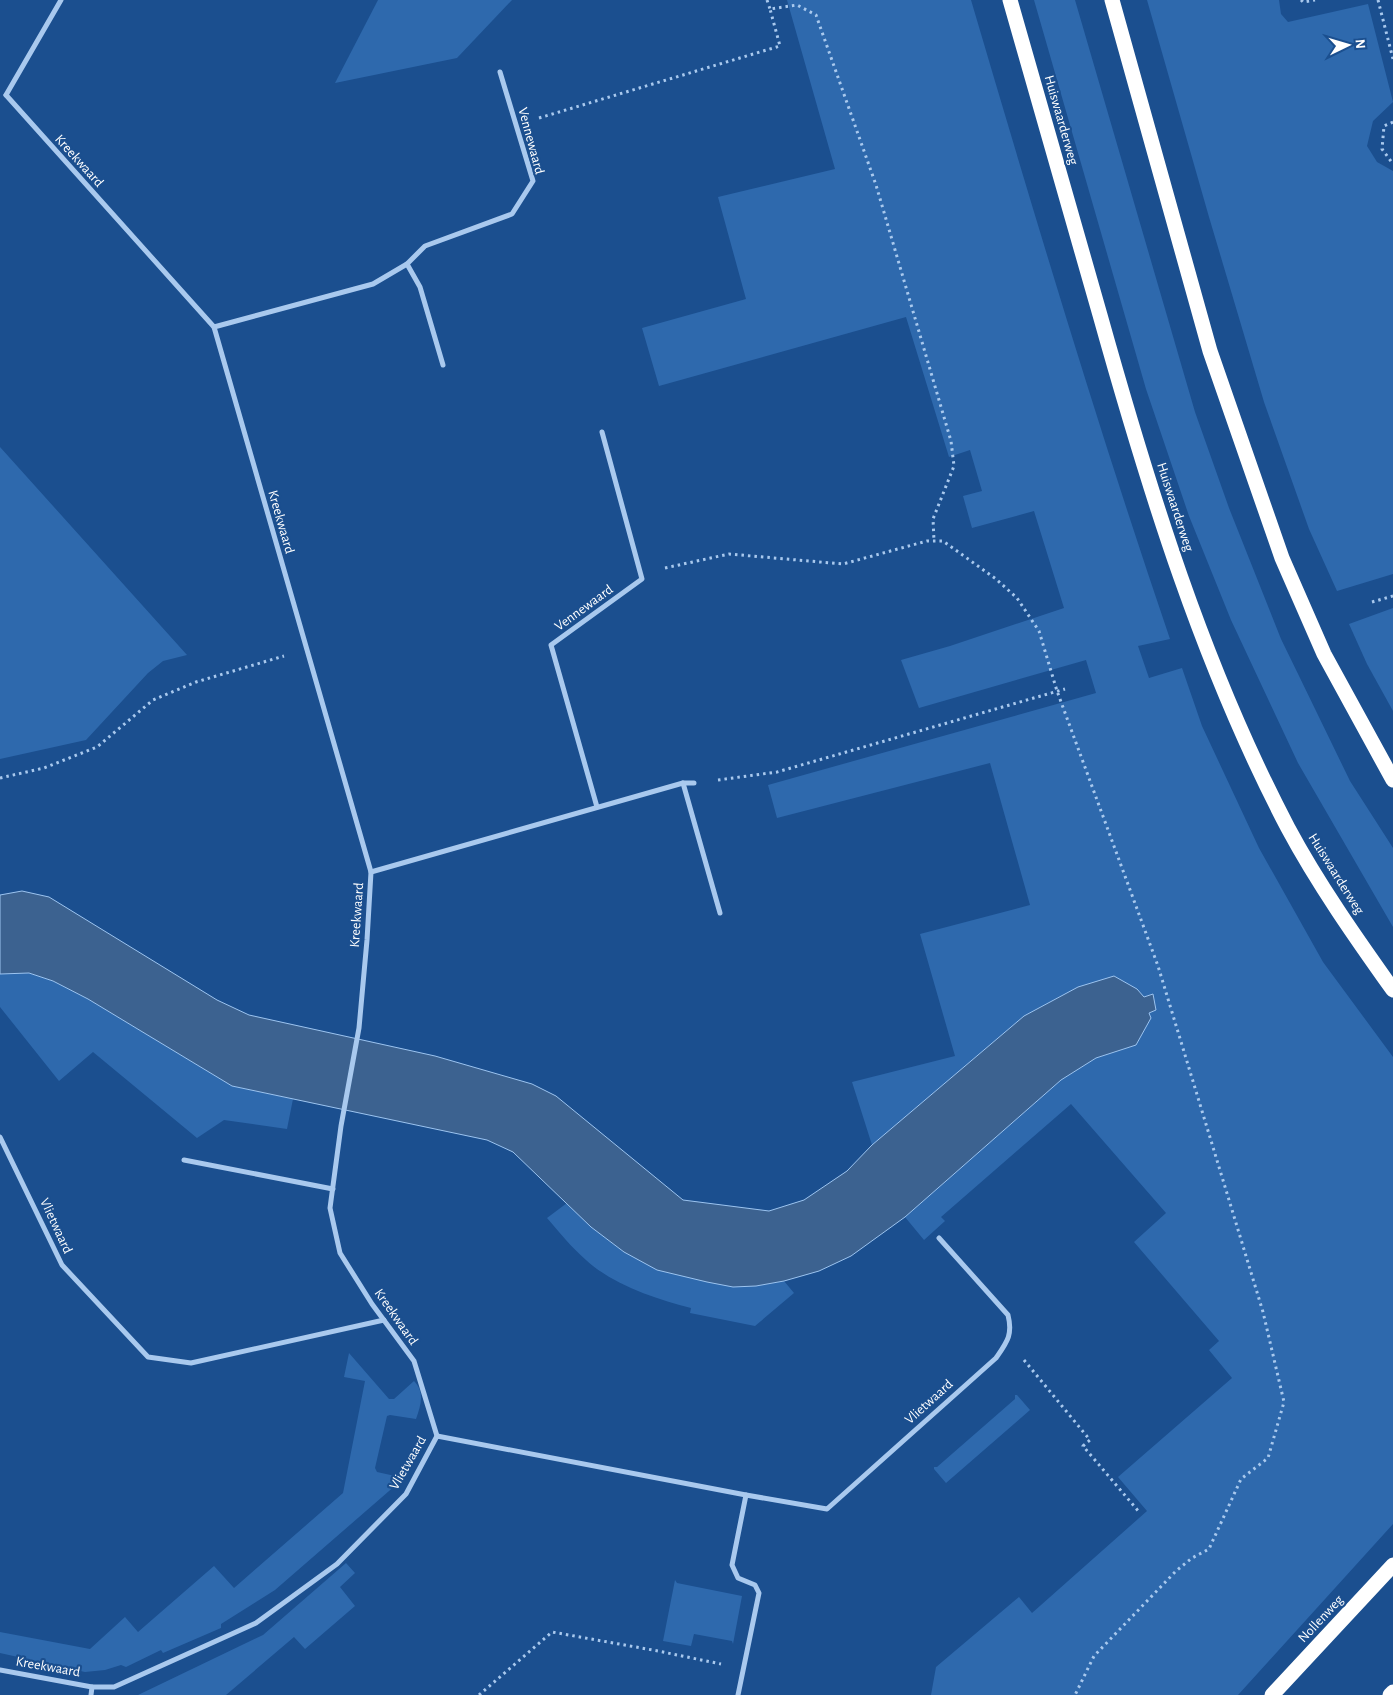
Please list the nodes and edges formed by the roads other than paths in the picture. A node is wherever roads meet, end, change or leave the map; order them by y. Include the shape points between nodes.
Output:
1 (61, 0) edge
2 (1010, 0) edge
3 (1112, 0) edge
4 (500, 72) dead end
5 (3, 96) edge
6 (407, 264) junction
7 (214, 327) junction
8 (443, 365) dead end
9 (602, 432) dead end
10 (1393, 780) edge
11 (683, 783) junction
12 (694, 783) road end
13 (597, 807) junction
14 (371, 872) junction
15 (720, 913) dead end
16 (1393, 990) edge
17 (0, 1137) edge
18 (184, 1160) dead end
19 (333, 1188) junction
20 (939, 1238) dead end
21 (384, 1320) junction
22 (437, 1436) junction
23 (746, 1495) junction
24 (1393, 1564) edge
25 (0, 1670) edge
26 (92, 1686) junction
27 (91, 1695) edge
28 (738, 1695) edge
29 (1272, 1695) edge

1 - 5 street
2 - 16 highway, Huiswaarderweg via 1116,373 1194,613 1236,718 1290,831 1329,896
3 - 10 highway via 1210,351 1282,558 1324,654
4 - 6 street, Vennewaard via 533,181 512,214 425,246
5 - 7 street, Kreekwaard
6 - 7 street, Vennewaard via 374,284
6 - 8 street via 420,287
7 - 14 street, Kreekwaard
9 - 13 street, Vennewaard via 642,579 551,645
11 - 12 street
11 - 13 street
11 - 15 street
13 - 14 street
14 - 19 street, Kreekwaard via 359,1028
17 - 21 street, Vlietwaard via 62,1265 148,1357 191,1363
18 - 19 street
19 - 21 street, Kreekwaard via 330,1208 340,1253
20 - 23 street, Vlietwaard via 1008,1315 1011,1326 1008,1340 996,1358 827,1509
21 - 22 street, Kreekwaard via 414,1361
22 - 23 street, Vlietwaard
22 - 26 street, Vlietwaard via 406,1494 337,1564 256,1623 114,1687
23 - 28 street via 732,1565 738,1578 755,1585 759,1593
24 - 29 highway, Nollenweg
25 - 26 street, Kreekwaard
26 - 27 street

